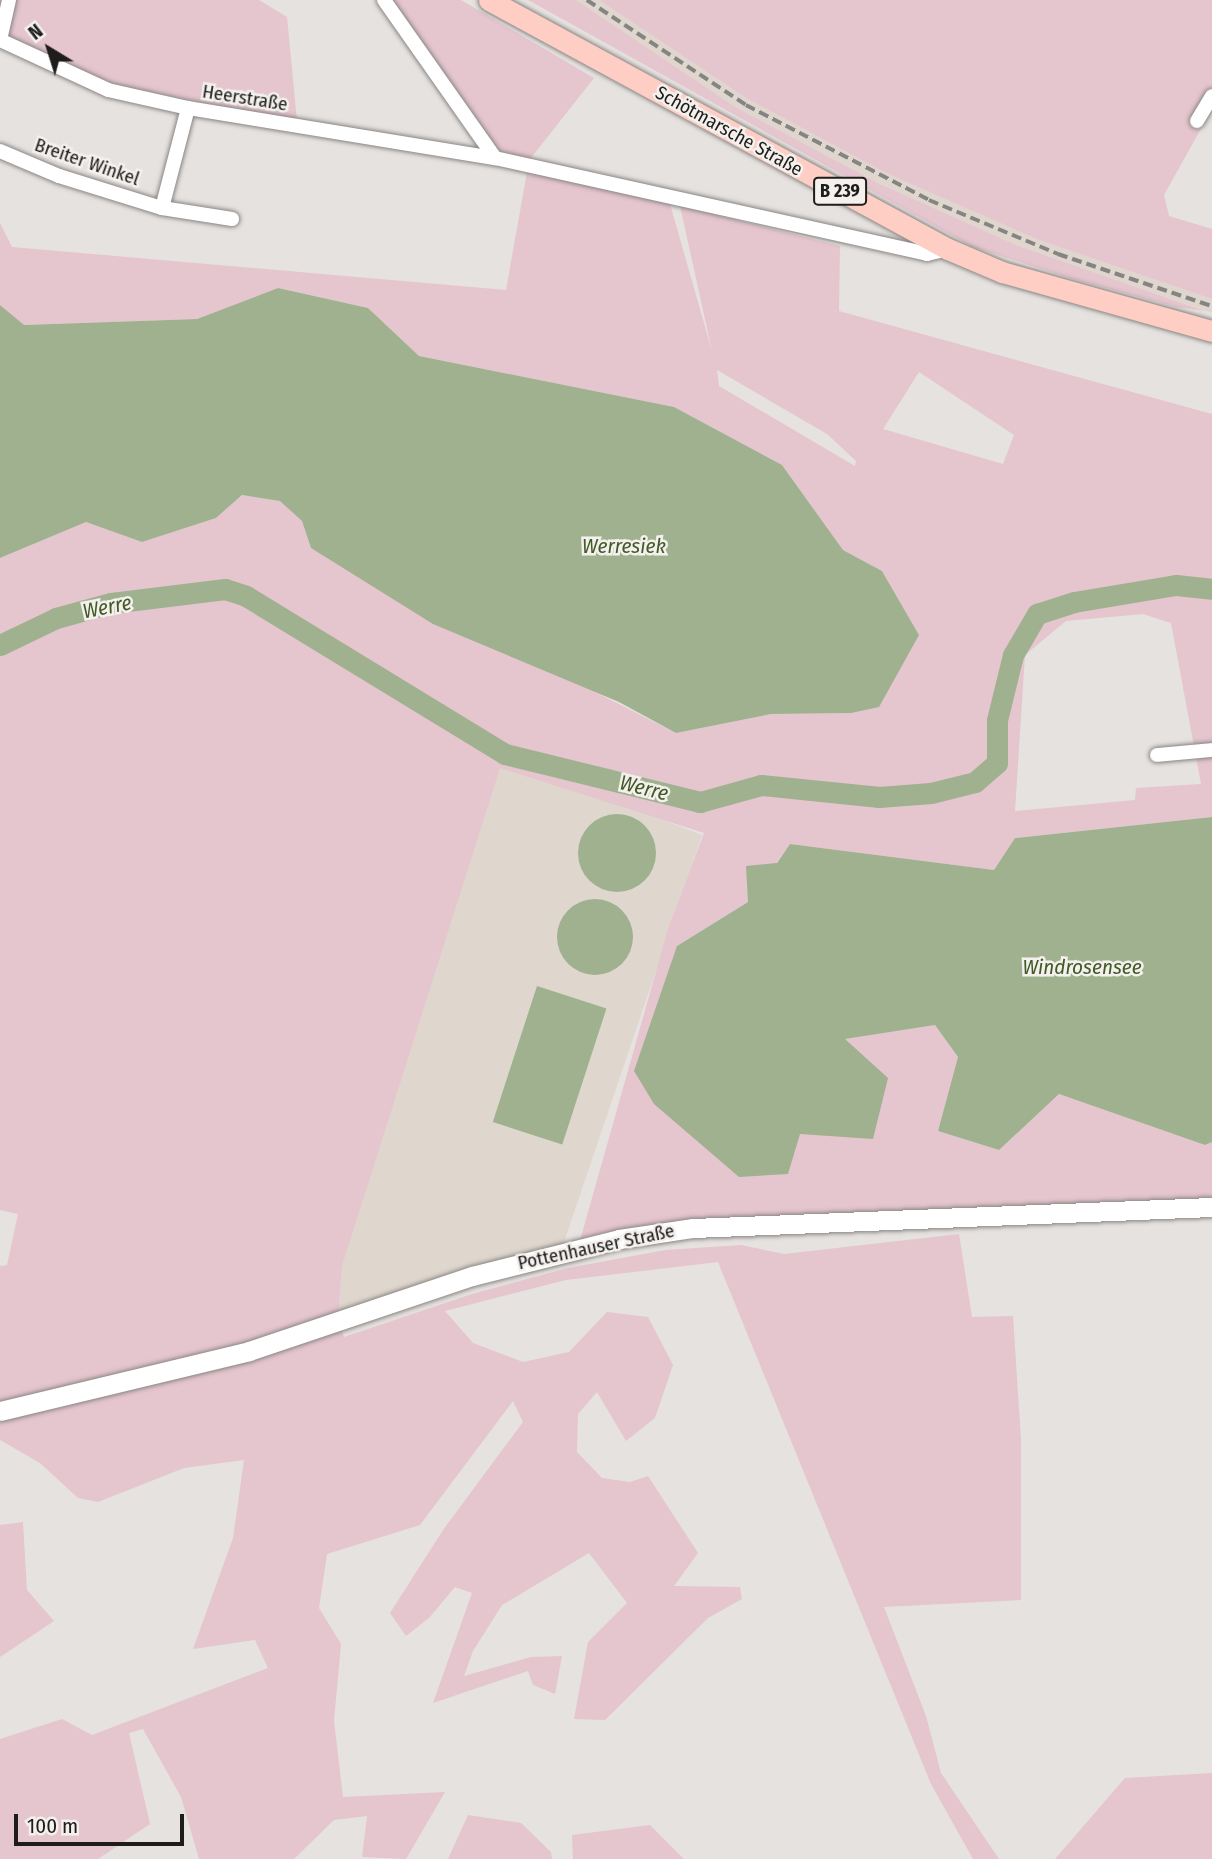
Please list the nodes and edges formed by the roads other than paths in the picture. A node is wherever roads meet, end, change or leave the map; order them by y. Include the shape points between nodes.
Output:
1 (9, 0) edge
2 (384, 0) edge
3 (489, 0) edge
4 (0, 40) edge
5 (1212, 96) edge
6 (188, 108) junction
7 (1197, 121) dead end
8 (0, 151) edge
9 (495, 158) junction
10 (162, 208) junction
11 (232, 219) dead end
12 (948, 249) junction
13 (1212, 331) edge
14 (1212, 750) edge
15 (1157, 755) dead end
16 (1212, 1207) edge
17 (0, 1411) edge

1 - 4 street
2 - 9 street
3 - 12 main road, Schötmarsche Straße / B 239
4 - 6 street, Heerstraße via 108,90
5 - 7 street
6 - 9 street, Heerstraße
6 - 10 street, Breiter Winkel
8 - 10 street, Breiter Winkel via 59,176
9 - 12 street, Heerstraße via 927,254
10 - 11 street, Breiter Winkel
12 - 13 main road, Schötmarsche Straße / B 239 via 1002,272
14 - 15 street
16 - 17 street, Pottenhauser Straße via 693,1228 619,1239 472,1276 249,1351

